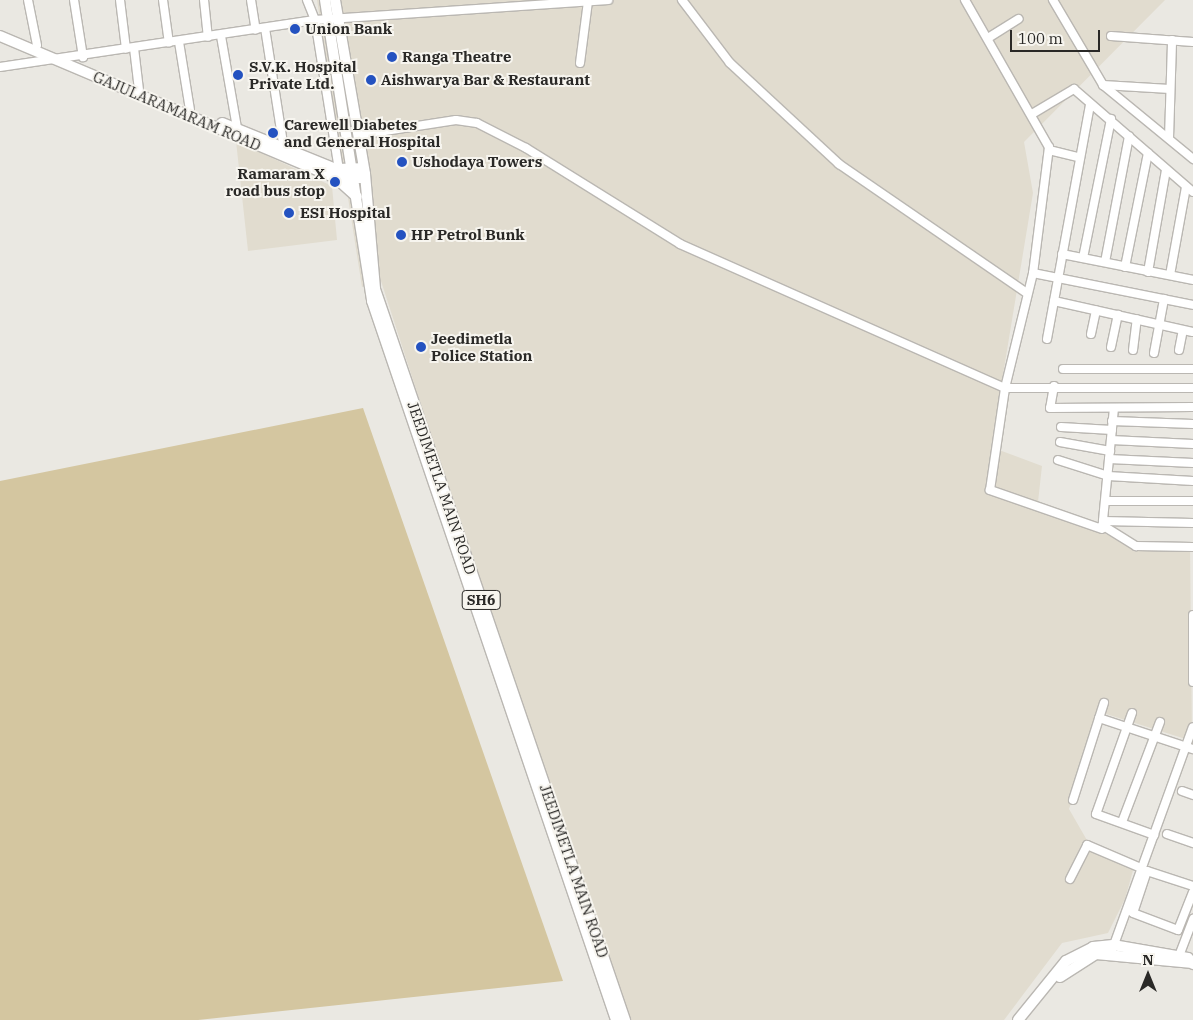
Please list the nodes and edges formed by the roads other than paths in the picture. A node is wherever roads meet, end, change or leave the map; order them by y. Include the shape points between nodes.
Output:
1 (28, 0) edge
2 (74, 0) edge
3 (120, 0) edge
4 (163, 0) edge
5 (204, 0) edge
6 (251, 0) edge
7 (307, 0) edge
8 (325, 0) edge
9 (334, 0) edge
10 (608, 0) edge
11 (682, 0) edge
12 (965, 0) edge
13 (1053, 0) edge
14 (588, 2) junction
15 (333, 19) junction
16 (1019, 19) dead end
17 (315, 20) junction
18 (261, 29) junction
19 (0, 30) edge
20 (0, 36) edge
21 (221, 36) junction
22 (1111, 36) dead end
23 (208, 37) junction
24 (988, 38) junction
25 (1172, 40) junction
26 (179, 42) junction
27 (1193, 42) edge
28 (169, 43) junction
29 (37, 45) junction
30 (130, 49) junction
31 (82, 57) junction
32 (59, 58) junction
33 (580, 63) dead end
34 (0, 66) edge
35 (348, 75) junction
36 (1103, 85) junction
37 (1170, 89) junction
38 (139, 90) junction
39 (1090, 104) junction
40 (190, 110) junction
41 (1032, 114) junction
42 (1111, 119) junction
43 (237, 128) junction
44 (359, 135) junction
45 (1129, 136) junction
46 (1168, 138) junction
47 (284, 150) junction
48 (1049, 150) junction
49 (1148, 153) junction
50 (1080, 158) junction
51 (1193, 160) edge
52 (1166, 170) junction
53 (358, 173) junction
54 (338, 174) junction
55 (1190, 189) edge
56 (357, 197) junction
57 (367, 224) junction
58 (1062, 254) junction
59 (1083, 258) junction
60 (1105, 262) junction
61 (1125, 267) junction
62 (1148, 272) junction
63 (1033, 273) junction
64 (1170, 275) junction
65 (1193, 277) edge
66 (1058, 279) junction
67 (1027, 293) junction
68 (1164, 299) junction
69 (1054, 302) junction
70 (1193, 304) edge
71 (1096, 310) junction
72 (1118, 315) junction
73 (1137, 319) junction
74 (1160, 325) junction
75 (1183, 330) junction
76 (1193, 332) edge
77 (1091, 334) dead end
78 (1047, 339) dead end
79 (1111, 347) dead end
80 (1133, 350) dead end
81 (1179, 350) dead end
82 (1154, 353) dead end
83 (1063, 369) dead end
84 (1193, 369) edge
85 (398, 374) junction
86 (1054, 386) junction
87 (1005, 388) junction
88 (1193, 388) edge
89 (1193, 407) edge
90 (1114, 408) junction
91 (1112, 421) junction
92 (1193, 424) edge
93 (1060, 427) dead end
94 (1112, 430) junction
95 (1111, 440) junction
96 (1060, 442) dead end
97 (1193, 444) edge
98 (1110, 450) junction
99 (1058, 460) dead end
100 (1109, 460) junction
101 (1193, 463) edge
102 (1108, 476) junction
103 (1193, 481) edge
104 (1107, 500) junction
105 (1193, 501) edge
106 (1193, 523) edge
107 (1102, 525) junction
108 (1193, 547) edge
109 (1193, 615) edge
110 (1192, 635) edge
111 (1193, 682) edge
112 (1104, 703) dead end
113 (1132, 713) dead end
114 (1099, 718) junction
115 (1160, 722) dead end
116 (1127, 727) junction
117 (1193, 727) edge
118 (1156, 736) junction
119 (1190, 748) edge
120 (1182, 791) dead end
121 (1193, 795) edge
122 (1073, 800) dead end
123 (1122, 822) junction
124 (1166, 834) dead end
125 (1154, 835) junction
126 (1193, 843) edge
127 (1157, 867) dead end
128 (1141, 868) junction
129 (1070, 879) dead end
130 (1193, 881) edge
131 (1193, 886) edge
132 (1193, 892) edge
133 (1193, 919) edge
134 (1112, 949) junction
135 (1179, 956) junction
136 (1193, 963) edge
137 (616, 1020) edge
138 (625, 1020) edge
139 (1018, 1020) edge
140 (1026, 1020) edge

1 - 29 street
2 - 31 street
3 - 30 street
4 - 28 street
5 - 23 street
6 - 18 street
7 - 17 street
8 - 15 main road, JEEDIMETLA MAIN ROAD / SH6
9 - 15 main road, JEEDIMETLA MAIN ROAD / SH6
10 - 14 street
11 - 67 street via 730,63 839,164
12 - 24 street
13 - 36 street
14 - 15 street
14 - 33 street
15 - 17 street
15 - 35 main road, JEEDIMETLA MAIN ROAD / SH6
15 - 53 main road, JEEDIMETLA MAIN ROAD / SH6
16 - 24 street
17 - 18 street
17 - 54 street
18 - 21 street
18 - 47 street
19 - 29 main road, GAJULARAMARAM ROAD
20 - 32 main road, GAJULARAMARAM ROAD
21 - 23 street
21 - 43 street
22 - 25 street
23 - 26 street
24 - 41 street
25 - 27 street
25 - 37 street
26 - 28 street
26 - 40 street
28 - 30 street
29 - 32 main road, GAJULARAMARAM ROAD
30 - 31 street
30 - 38 street
31 - 32 street
32 - 34 street
32 - 38 main road, GAJULARAMARAM ROAD
32 - 54 main road, GAJULARAMARAM ROAD
35 - 44 main road, JEEDIMETLA MAIN ROAD / SH6
35 - 53 main road via 345,88
36 - 37 street
36 - 46 street
37 - 46 street
38 - 40 main road, GAJULARAMARAM ROAD
39 - 41 street via 1074,89
39 - 42 street
39 - 50 street
40 - 43 main road, GAJULARAMARAM ROAD
41 - 48 street
42 - 45 street
42 - 59 street
43 - 47 main road, GAJULARAMARAM ROAD
44 - 57 main road, JEEDIMETLA MAIN ROAD / SH6 via 370,205
44 - 87 street via 456,120 477,123 680,244
45 - 49 street
45 - 60 street
46 - 51 street
47 - 54 main road, GAJULARAMARAM ROAD
48 - 50 street
48 - 63 street
49 - 52 street
49 - 61 street
50 - 58 street
52 - 55 street
52 - 62 street
53 - 54 main road, GAJULARAMARAM ROAD
53 - 56 main road, JEEDIMETLA MAIN ROAD / SH6
53 - 57 main road
54 - 56 main road
55 - 64 street
56 - 85 main road, JEEDIMETLA MAIN ROAD / SH6 via 369,289
57 - 85 main road, JEEDIMETLA MAIN ROAD / SH6 via 376,289
58 - 59 street
58 - 66 street
59 - 60 street
60 - 61 street
61 - 62 street
62 - 64 street
63 - 66 street
63 - 67 street
64 - 65 street
66 - 68 street
66 - 69 street
67 - 87 street
68 - 70 street
68 - 74 street
69 - 71 street
69 - 78 street
71 - 72 street
71 - 77 street
72 - 73 street
72 - 79 street
73 - 74 street
73 - 80 street
74 - 75 street
74 - 82 street
75 - 76 street
75 - 81 street
83 - 84 street
85 - 137 main road, JEEDIMETLA MAIN ROAD / SH6
85 - 138 main road, JEEDIMETLA MAIN ROAD / SH6
86 - 87 street
86 - 88 street
86 - 90 street via 1050,408
87 - 107 street via 990,490
89 - 90 street
90 - 91 street
91 - 92 street
91 - 94 street
93 - 94 street
94 - 95 street
95 - 97 street
95 - 98 street
96 - 98 street
98 - 100 street
99 - 102 street
100 - 101 street
100 - 102 street
102 - 103 street
102 - 104 street
104 - 105 street
104 - 107 street
106 - 107 street
107 - 108 street via 1136,546
109 - 110 street
110 - 111 street
112 - 114 street
113 - 116 street
114 - 116 street
114 - 122 street
115 - 118 street
116 - 118 street
116 - 123 street via 1096,814
117 - 119 street
118 - 119 street
118 - 123 street
119 - 125 street
120 - 121 street
123 - 125 street
124 - 126 street
125 - 128 street
127 - 130 street
128 - 129 street via 1087,845
128 - 134 street
131 - 132 street via 1147,870 1133,913 1178,930
133 - 135 street
134 - 135 main road
134 - 136 main road
134 - 139 main road via 1093,947 1066,961
134 - 140 main road via 1068,968
135 - 136 main road

